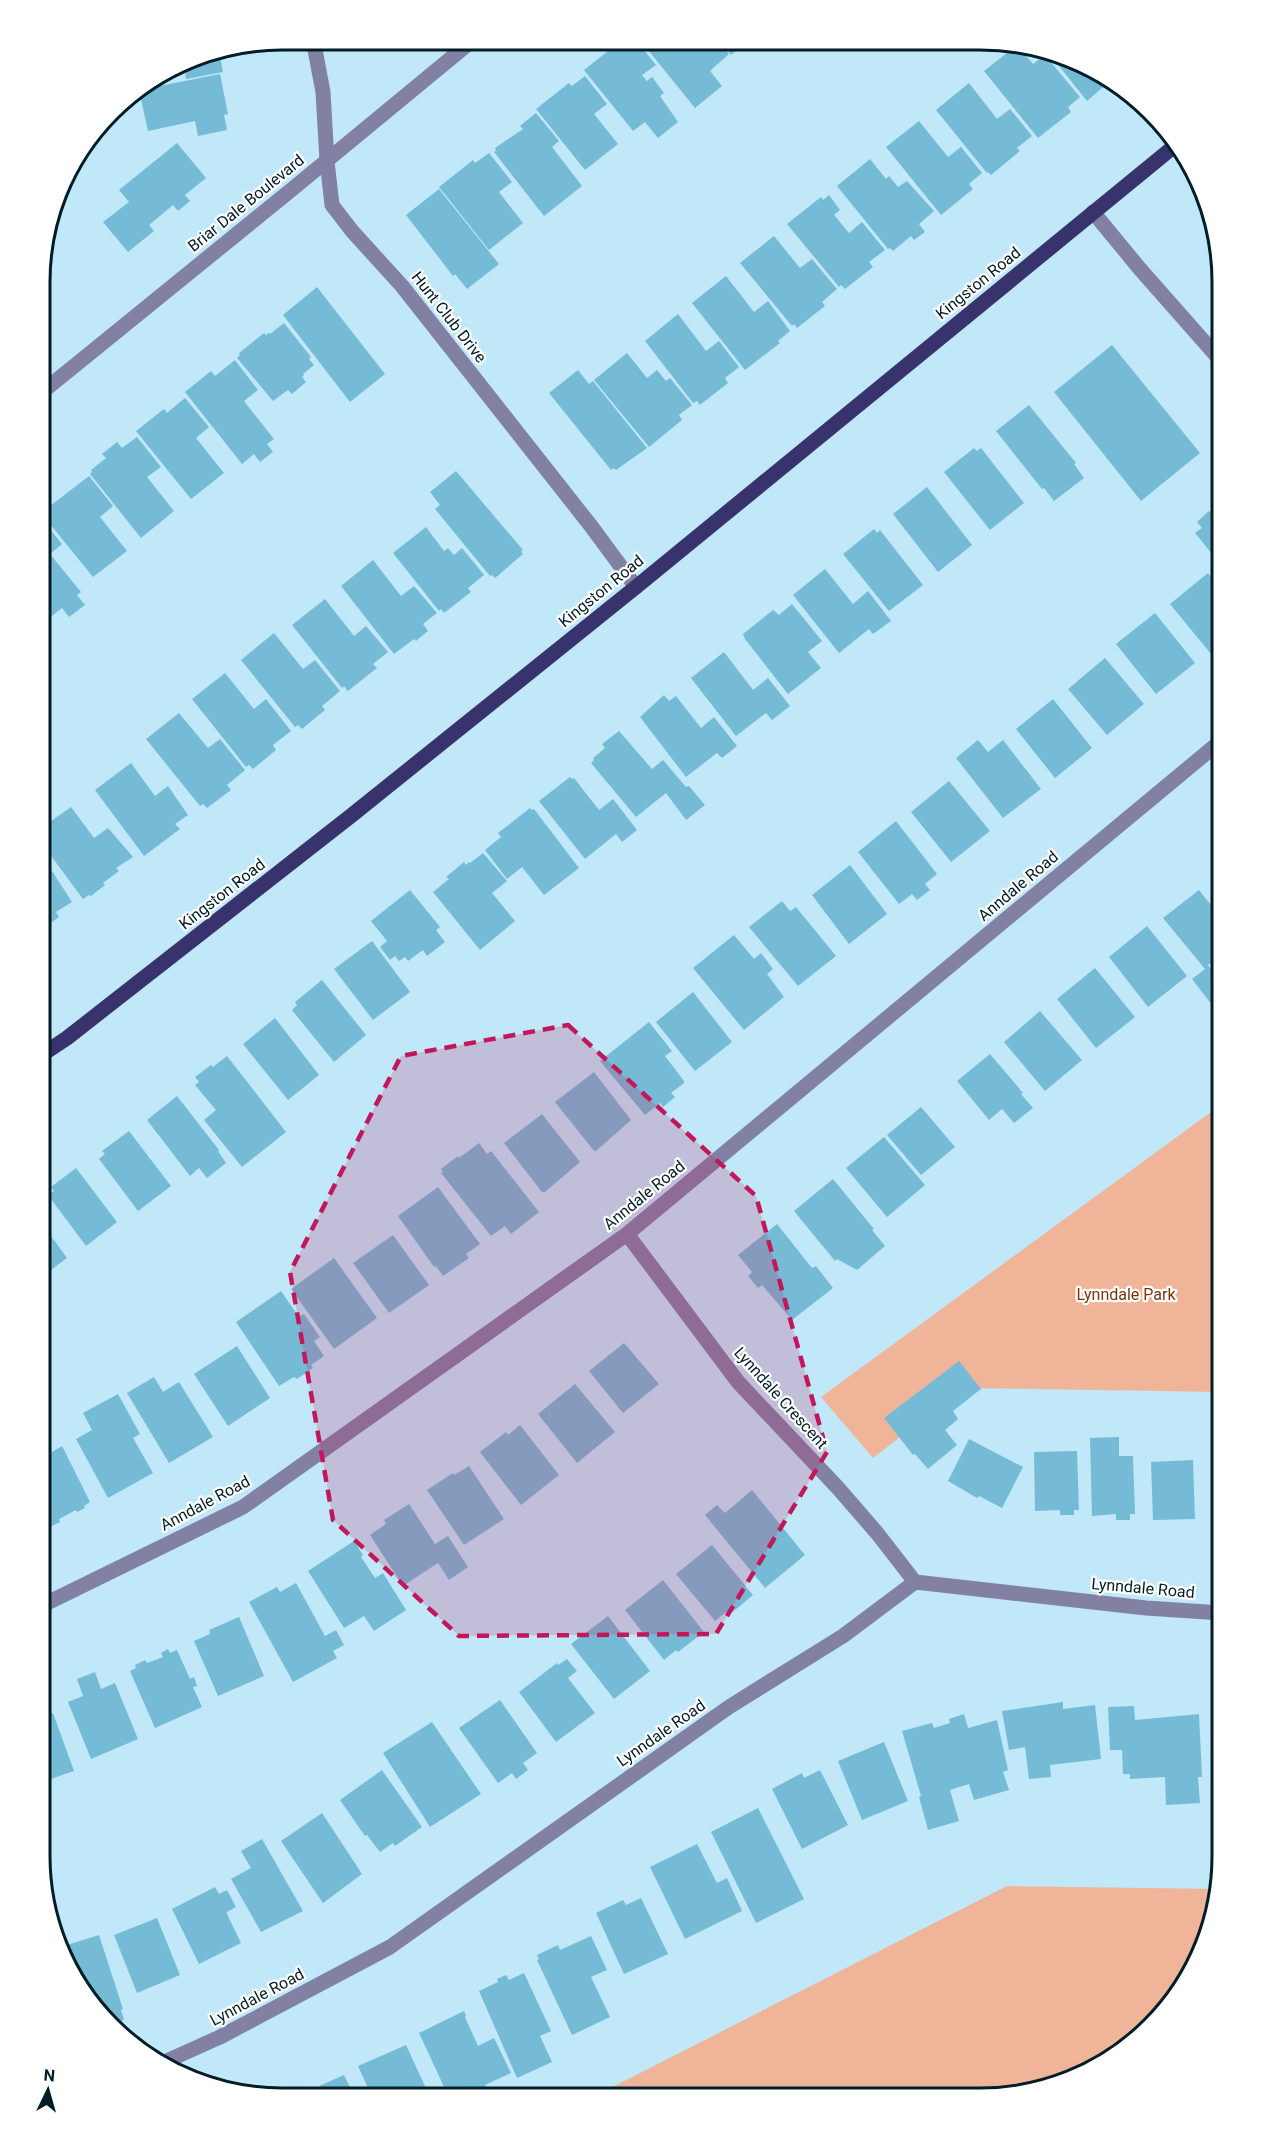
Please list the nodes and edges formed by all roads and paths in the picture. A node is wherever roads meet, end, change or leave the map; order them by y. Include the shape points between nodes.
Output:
1 (315, 50) edge
2 (461, 50) edge
3 (1170, 150) edge
4 (327, 160) junction
5 (1093, 212) junction
6 (1212, 341) edge
7 (50, 386) edge
8 (636, 587) junction
9 (1212, 748) edge
10 (50, 1049) edge
11 (627, 1234) junction
12 (915, 1582) junction
13 (50, 1602) edge
14 (1212, 1611) edge
15 (170, 2059) edge

1 - 4 street, Hunt Club Drive via 323,92
2 - 4 street, Briar Dale Boulevard
3 - 5 main road, Kingston Road
4 - 7 street, Briar Dale Boulevard
4 - 8 street, Hunt Club Drive via 332,205 409,296
5 - 6 street via 1140,269
5 - 8 main road, Kingston Road
8 - 10 main road, Kingston Road via 352,815
9 - 11 street, Anndale Road
11 - 12 street, Lynndale Crescent via 738,1382 838,1488
11 - 13 street, Anndale Road via 243,1507
12 - 14 street, Lynndale Road via 1146,1608
12 - 15 street, Lynndale Road via 843,1636 729,1707 390,1947

